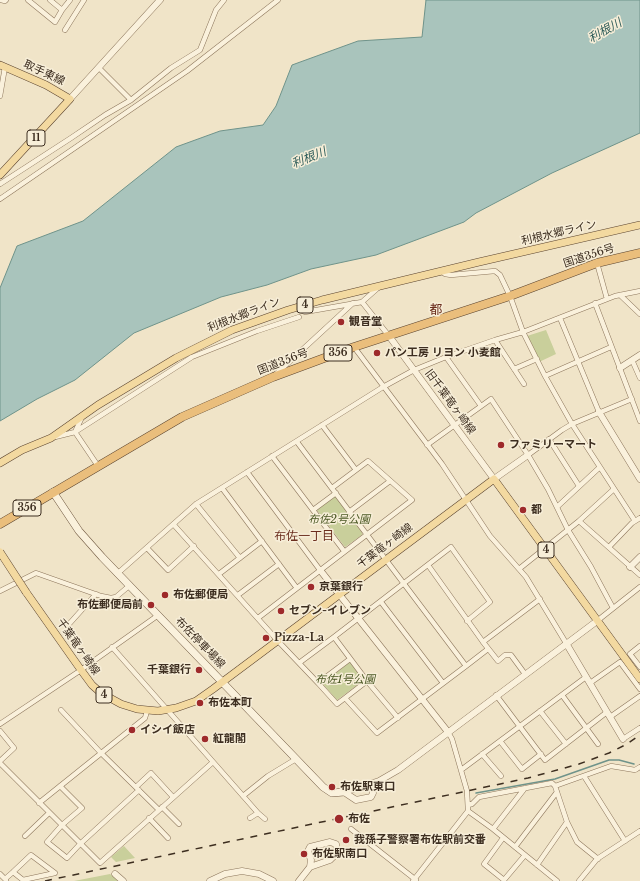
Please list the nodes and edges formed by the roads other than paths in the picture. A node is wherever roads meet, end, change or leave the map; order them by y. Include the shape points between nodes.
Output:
1 (1, 0) edge
2 (6, 0) edge
3 (28, 0) edge
4 (50, 0) edge
5 (70, 0) edge
6 (84, 0) edge
7 (160, 0) edge
8 (224, 0) edge
9 (278, 0) edge
10 (62, 10) junction
11 (65, 30) dead end
12 (2, 66) edge
13 (99, 68) junction
14 (0, 96) edge
15 (70, 99) junction
16 (131, 100) junction
17 (0, 176) edge
18 (0, 184) edge
19 (0, 199) edge
20 (640, 225) edge
21 (640, 254) edge
22 (597, 263) junction
23 (441, 271) junction
24 (381, 286) junction
25 (640, 291) edge
26 (620, 295) junction
27 (510, 296) junction
28 (607, 299) junction
29 (362, 302) junction
30 (353, 303) junction
31 (595, 303) junction
32 (296, 308) junction
33 (640, 314) edge
34 (299, 317) dead end
35 (560, 318) junction
36 (523, 332) junction
37 (389, 336) junction
38 (495, 340) junction
39 (354, 347) junction
40 (611, 347) junction
41 (640, 355) edge
42 (446, 357) junction
43 (537, 359) junction
44 (632, 360) junction
45 (578, 362) junction
46 (620, 368) junction
47 (514, 369) junction
48 (414, 370) junction
49 (545, 376) junction
50 (273, 377) junction
51 (640, 378) edge
52 (524, 384) dead end
53 (382, 387) junction
54 (632, 399) junction
55 (481, 406) junction
56 (638, 409) edge
57 (599, 412) junction
58 (82, 417) junction
59 (640, 421) edge
60 (572, 424) junction
61 (322, 425) junction
62 (454, 425) junction
63 (75, 432) junction
64 (51, 438) junction
65 (549, 439) junction
66 (297, 442) junction
67 (427, 445) junction
68 (528, 455) junction
69 (272, 456) junction
70 (0, 463) edge
71 (98, 466) junction
72 (600, 467) junction
73 (356, 470) junction
74 (247, 472) junction
75 (494, 479) junction
76 (640, 479) edge
77 (390, 481) junction
78 (579, 486) junction
79 (222, 488) junction
80 (332, 488) junction
81 (614, 489) junction
82 (54, 492) junction
83 (336, 493) junction
84 (466, 500) junction
85 (196, 504) junction
86 (557, 507) junction
87 (313, 510) junction
88 (350, 512) junction
89 (640, 518) edge
90 (579, 521) junction
91 (635, 521) junction
92 (0, 524) edge
93 (174, 525) junction
94 (568, 530) junction
95 (366, 535) junction
96 (262, 541) junction
97 (194, 546) junction
98 (609, 547) junction
99 (147, 548) junction
100 (544, 548) junction
101 (344, 551) junction
102 (0, 552) edge
103 (640, 557) edge
104 (240, 558) junction
105 (386, 560) junction
106 (279, 564) junction
107 (428, 565) junction
108 (630, 567) junction
109 (519, 569) junction
110 (320, 570) junction
111 (117, 574) junction
112 (219, 574) junction
113 (640, 575) edge
114 (405, 584) junction
115 (129, 586) junction
116 (296, 587) junction
117 (640, 587) edge
118 (0, 591) edge
119 (96, 594) junction
120 (238, 595) junction
121 (339, 595) junction
122 (540, 599) junction
123 (381, 602) junction
124 (613, 608) junction
125 (157, 616) junction
126 (258, 618) junction
127 (358, 619) junction
128 (467, 621) junction
129 (597, 621) junction
130 (70, 623) dead end
131 (334, 637) junction
132 (278, 641) junction
133 (483, 642) junction
134 (566, 643) junction
135 (640, 646) edge
136 (112, 647) junction
137 (488, 649) junction
138 (350, 659) junction
139 (299, 663) junction
140 (466, 666) junction
141 (640, 666) edge
142 (81, 670) junction
143 (524, 674) junction
144 (640, 679) edge
145 (588, 680) junction
146 (367, 681) junction
147 (222, 682) junction
148 (318, 683) junction
149 (443, 683) junction
150 (640, 689) edge
151 (496, 695) junction
152 (562, 695) junction
153 (640, 696) edge
154 (345, 698) junction
155 (422, 700) junction
156 (61, 710) dead end
157 (168, 710) junction
158 (147, 711) junction
159 (540, 712) junction
160 (609, 715) junction
161 (398, 718) junction
162 (0, 724) edge
163 (520, 726) junction
164 (587, 728) junction
165 (640, 728) edge
166 (0, 731) edge
167 (448, 732) junction
168 (623, 739) joint
169 (500, 741) junction
170 (566, 744) junction
171 (598, 744) dead end
172 (101, 753) junction
173 (482, 754) junction
174 (541, 754) junction
175 (296, 759) junction
176 (0, 762) edge
177 (213, 762) junction
178 (640, 767) edge
179 (462, 770) junction
180 (501, 776) dead end
181 (584, 776) junction
182 (370, 784) junction
183 (60, 786) junction
184 (555, 786) junction
185 (525, 788) junction
186 (137, 789) junction
187 (344, 792) junction
188 (557, 792) junction
189 (244, 796) junction
190 (173, 797) junction
191 (39, 803) junction
192 (468, 805) junction
193 (161, 808) junction
194 (468, 811) junction
195 (258, 812) junction
196 (49, 813) junction
197 (149, 818) junction
198 (250, 818) dead end
199 (265, 819) dead end
200 (567, 822) junction
201 (179, 824) dead end
202 (62, 825) junction
203 (352, 829) dead end
204 (493, 829) junction
205 (640, 831) edge
206 (25, 836) dead end
207 (168, 838) dead end
208 (503, 838) junction
209 (625, 841) junction
210 (80, 844) junction
211 (515, 847) junction
212 (525, 855) junction
213 (598, 859) junction
214 (537, 865) junction
215 (310, 867) junction
216 (13, 872) junction
217 (0, 874) edge
218 (115, 874) dead end
219 (6, 880) edge
220 (415, 880) edge
221 (123, 881) edge
222 (210, 881) edge
223 (273, 881) edge
224 (299, 881) edge
225 (557, 881) edge
226 (579, 881) edge

1 - 2 street
3 - 10 street via 55,22
4 - 10 street
5 - 10 street
6 - 11 street
7 - 13 street
8 - 16 street via 216,10 200,50 171,68
9 - 19 street via 187,71
12 - 14 street
12 - 15 main road, 取手東線 via 46,85
13 - 15 street
13 - 16 street
15 - 17 main road, 取手東線 / 11
16 - 18 street
20 - 23 main road, 利根水郷ライン / 4
21 - 22 highway, 国道356号 / 356
22 - 27 highway, 国道356号 / 356
22 - 28 street
23 - 24 main road, 利根水郷ライン / 4
23 - 27 street via 451,274 495,271 500,275
24 - 29 street
24 - 32 main road, 利根水郷ライン / 4
25 - 26 street
26 - 28 street
26 - 33 street
27 - 36 street
27 - 37 highway, 国道356号 / 356
28 - 31 street
29 - 30 street
29 - 37 street
30 - 32 street via 305,312
30 - 50 street
31 - 35 street
31 - 40 street
32 - 58 main road, 利根水郷ライン / 4 via 232,330 196,346
34 - 63 street via 257,330 192,357
35 - 36 street
35 - 45 street
36 - 38 street
36 - 43 street
37 - 39 highway, 国道356号 / 356
37 - 48 street, 旧千葉竜ヶ崎線
38 - 42 street
38 - 47 street
39 - 50 highway, 国道356号 / 356
39 - 53 street
40 - 45 street
40 - 46 street
41 - 44 street
42 - 48 street
42 - 55 street
43 - 47 street
43 - 49 street
44 - 46 street
44 - 51 street
45 - 49 street
45 - 57 street
46 - 54 street
47 - 52 street
48 - 53 street
48 - 62 street, 旧千葉竜ヶ崎線
49 - 60 street
50 - 71 highway, 国道356号 / 356 via 182,417
53 - 61 street
53 - 67 street
54 - 56 street
54 - 57 street
55 - 62 street
55 - 68 street via 491,399
56 - 59 street
57 - 60 street
57 - 76 street
58 - 63 street
58 - 64 main road, 利根水郷ライン / 4
60 - 65 street
60 - 72 street
61 - 66 street
61 - 73 street
62 - 67 street
62 - 75 street, 旧千葉竜ヶ崎線
63 - 64 street
63 - 71 street
64 - 70 main road, 利根水郷ライン / 4
65 - 68 street
65 - 78 street
66 - 69 street
66 - 80 street
67 - 84 street
68 - 75 street
68 - 86 street
69 - 74 street
69 - 87 street
71 - 82 highway, 国道356号 / 356
72 - 78 street
72 - 81 street
73 - 77 street via 368,461
73 - 80 street
74 - 79 street
74 - 110 street
75 - 84 main road, 千葉竜ヶ崎線 / 4
75 - 100 main road, 4
77 - 88 street
77 - 95 street via 412,500
78 - 86 street
79 - 85 street
79 - 96 street
80 - 83 street
81 - 90 street
81 - 91 street
82 - 92 highway, 国道356号 / 356
82 - 111 main road, 布佐停車場線 via 80,531
83 - 87 street
83 - 88 street
84 - 105 main road, 千葉竜ヶ崎線 / 4
84 - 109 street via 490,536
85 - 93 street
85 - 104 street
86 - 94 street
87 - 101 street
88 - 95 street
89 - 91 street
90 - 94 street
90 - 98 street
91 - 98 street
93 - 97 street
93 - 99 street
94 - 100 street
94 - 124 street
95 - 101 street
95 - 105 street
96 - 104 street
96 - 106 street
97 - 99 street via 168,570
97 - 112 street
98 - 108 street
99 - 111 street
100 - 109 street
100 - 129 main road, 4
101 - 110 street
102 - 142 main road, 千葉竜ヶ崎線 / 4, bridge
103 - 108 street
104 - 112 street
105 - 114 street
105 - 121 main road, 千葉竜ヶ崎線 / 4
106 - 116 street
106 - 120 street
107 - 114 street
107 - 128 street
107 - 128 street via 451,547 490,602
108 - 113 street
109 - 122 street
110 - 116 street
110 - 121 street
111 - 115 main road, 布佐停車場線
112 - 120 street
114 - 123 street
114 - 140 street
115 - 119 street via 112,598
115 - 125 main road, 布佐停車場線
116 - 126 street
117 - 124 street
118 - 119 street via 36,573
119 - 130 street
120 - 126 street
121 - 127 street
121 - 132 main road, 千葉竜ヶ崎線 / 4
122 - 133 street
122 - 134 street
123 - 127 street
123 - 149 street
124 - 129 street
125 - 136 street
125 - 147 main road, 布佐停車場線
126 - 132 street
127 - 131 street
127 - 155 street
128 - 133 street
129 - 134 street
129 - 144 main road, 4
131 - 138 street
131 - 139 street
132 - 139 street
132 - 147 main road, 千葉竜ヶ崎線 / 4
133 - 137 street
134 - 143 street
134 - 145 street
135 - 141 street via 630,654
136 - 142 street
136 - 157 street
137 - 140 street
137 - 143 street via 498,661 505,655 510,655
138 - 146 street
138 - 148 street
139 - 148 street
140 - 149 street
142 - 158 main road, 千葉竜ヶ崎線 / 4 via 92,685 108,697 130,708
142 - 162 street
143 - 151 street
145 - 150 street via 620,662
145 - 152 street
145 - 160 street
146 - 154 street
146 - 161 street
147 - 157 main road, 千葉竜ヶ崎線 / 4 via 196,701
147 - 175 main road, 布佐停車場線
148 - 154 street via 337,704
149 - 155 street
151 - 163 street
151 - 167 street
152 - 159 street
152 - 164 street
153 - 160 street
154 - 161 street via 377,733
155 - 161 street
155 - 167 street
156 - 172 street
157 - 158 main road, 千葉竜ヶ崎線 / 4
157 - 177 street
158 - 172 street via 145,718
159 - 163 street
159 - 170 street
160 - 164 street
160 - 168 street
163 - 169 street
163 - 174 street
164 - 170 street
164 - 171 street
165 - 168 street
166 - 176 street via 14,748
167 - 179 street
167 - 182 street via 398,770
169 - 173 street
169 - 174 street via 522,769
170 - 174 street via 545,760
172 - 183 street
172 - 186 street
173 - 179 street
173 - 180 street
175 - 187 main road, 布佐停車場線 via 329,792
175 - 189 street via 268,776
176 - 191 street
177 - 189 street
177 - 190 street
178 - 181 street via 635,770 611,766
179 - 192 street
181 - 184 street
181 - 209 street
182 - 187 street
182 - 187 street via 373,793 371,797 356,800
183 - 191 street
183 - 202 street via 82,808
184 - 185 street via 552,783
184 - 188 street
185 - 192 street via 479,797
185 - 204 street
186 - 190 street via 151,774
186 - 193 street
186 - 210 street
188 - 200 street
188 - 211 street
189 - 195 street
190 - 193 street
191 - 196 street
192 - 194 street
193 - 197 street
193 - 201 street
194 - 204 street
194 - 220 street
195 - 198 street
195 - 199 street
196 - 202 street
196 - 206 street
197 - 207 street
197 - 210 street via 100,863
200 - 213 street via 577,842
200 - 214 street
202 - 210 street
202 - 210 street via 47,842 67,858
203 - 220 street
204 - 208 street
205 - 209 street
208 - 211 street
208 - 212 street via 484,864 504,880
209 - 213 street
211 - 212 street
212 - 214 street
213 - 226 street
214 - 225 street
215 - 215 street via 310,847 330,842 336,844 337,850 330,860
215 - 224 street
216 - 216 street via 31,855 55,873 23,880
216 - 219 street
217 - 219 street
218 - 221 street
222 - 223 street via 225,874 242,871 259,874

